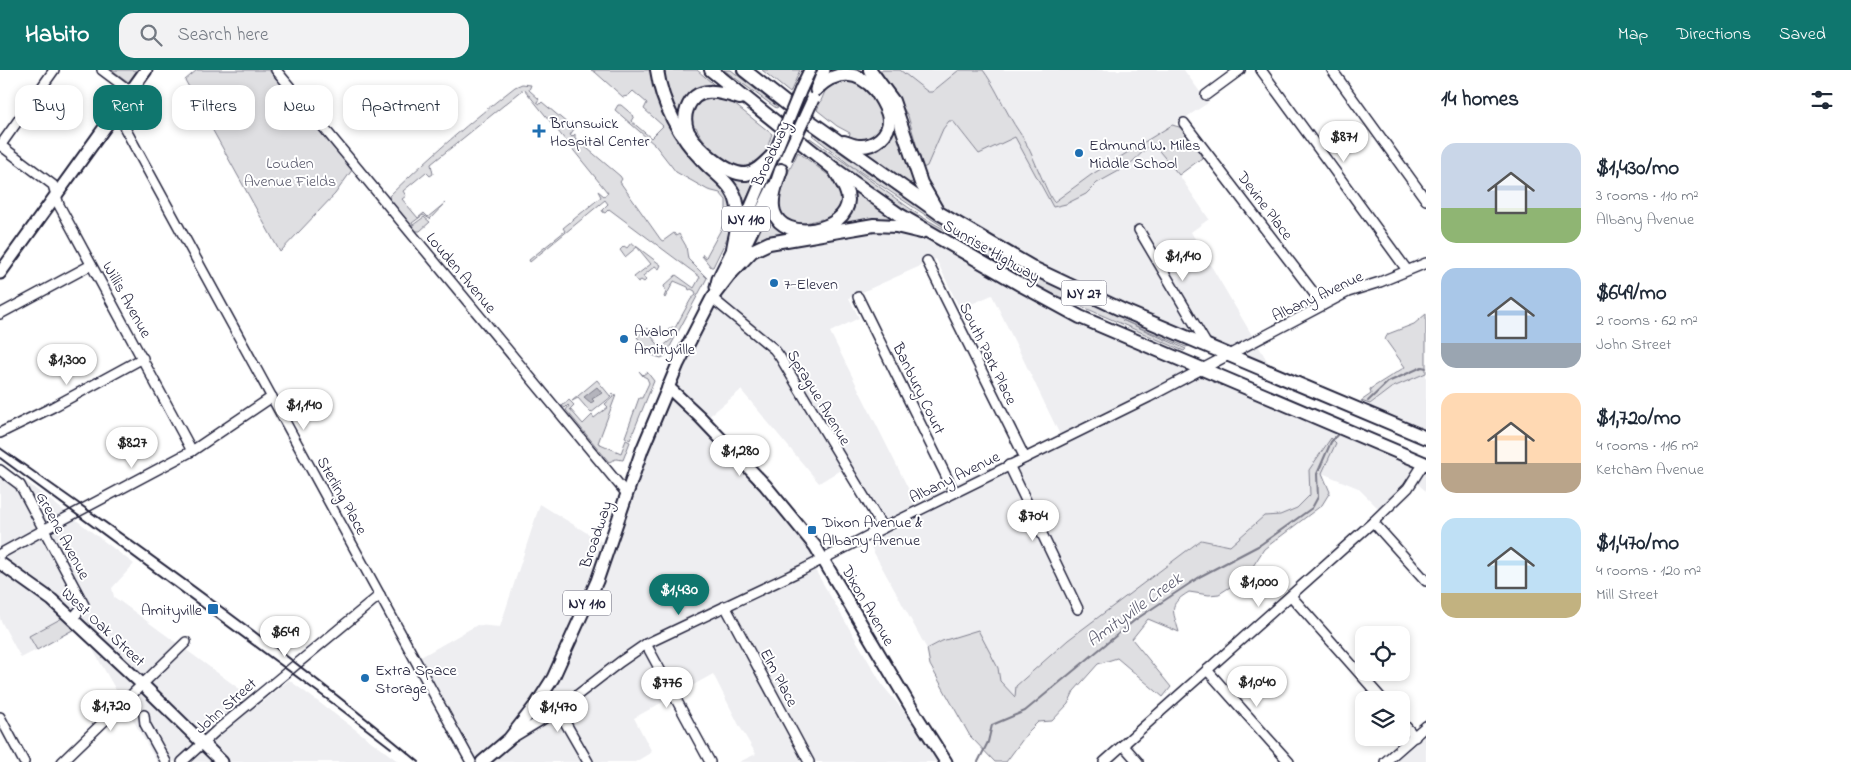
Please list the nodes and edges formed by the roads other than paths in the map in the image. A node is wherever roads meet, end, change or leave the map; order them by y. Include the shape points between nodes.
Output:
1 (54, 70) edge
2 (102, 70) edge
3 (146, 70) edge
4 (276, 70) edge
5 (657, 70) edge
6 (711, 70) edge
7 (810, 70) edge
8 (824, 70) edge
9 (870, 70) edge
10 (1240, 70) edge
11 (1261, 70) edge
12 (1332, 70) edge
13 (748, 72) edge
14 (122, 85) edge
15 (135, 85) edge
16 (815, 94) junction
17 (1206, 95) dead end
18 (746, 100) junction
19 (1184, 123) dead end
20 (103, 130) edge
21 (126, 130) edge
22 (836, 140) junction
23 (0, 145) edge
24 (779, 154) junction
25 (833, 168) junction
26 (781, 170) junction
27 (57, 192) junction
28 (1426, 200) edge
29 (939, 213) junction
30 (1139, 230) dead end
31 (934, 235) junction
32 (733, 249) junction
33 (927, 260) dead end
34 (1426, 263) edge
35 (91, 265) junction
36 (1407, 270) junction
37 (732, 272) junction
38 (0, 273) edge
39 (858, 297) dead end
40 (712, 298) junction
41 (1323, 305) junction
42 (0, 314) edge
43 (1207, 346) junction
44 (1230, 355) junction
45 (143, 358) junction
46 (1204, 369) junction
47 (668, 386) junction
48 (272, 397) junction
49 (0, 433) edge
50 (1426, 438) edge
51 (192, 451) junction
52 (1025, 458) junction
53 (1425, 464) edge
54 (1009, 465) junction
55 (0, 470) edge
56 (954, 492) junction
57 (626, 493) junction
58 (1373, 522) junction
59 (883, 528) junction
60 (44, 529) junction
61 (0, 554) edge
62 (824, 559) junction
63 (0, 563) edge
64 (1426, 581) edge
65 (380, 595) junction
66 (1290, 596) junction
67 (725, 606) junction
68 (1078, 609) dead end
69 (73, 618) junction
70 (186, 642) dead end
71 (646, 644) junction
72 (1207, 670) junction
73 (143, 685) junction
74 (1375, 691) edge
75 (544, 694) junction
76 (558, 710) junction
77 (144, 715) dead end
78 (0, 717) edge
79 (1426, 726) edge
80 (1410, 731) edge
81 (1415, 736) junction
82 (509, 739) junction
83 (203, 744) junction
84 (1123, 745) junction
85 (24, 762) edge
86 (62, 762) edge
87 (166, 762) edge
88 (182, 762) edge
89 (222, 762) edge
90 (471, 762) edge
91 (482, 762) edge
92 (588, 762) edge
93 (710, 762) edge
94 (809, 762) edge
95 (946, 762) edge
96 (1104, 762) edge
97 (1138, 762) edge
98 (1290, 762) edge
99 (1385, 762) edge

1 - 23 street
2 - 14 street
3 - 15 main road
4 - 57 street, Louden Avenue
5 - 32 highway via 668,108 682,135 733,192 739,215
6 - 18 highway, Sunrise Highway / NY 27
7 - 24 main road, Broadway / NY 110, bridge
8 - 16 main road, Broadway / NY 110
9 - 29 highway via 893,101 921,183
10 - 17 street
11 - 36 street
12 - 28 street
13 - 22 highway, Sunrise Highway / NY 27
16 - 22 highway via 825,79 841,71 858,74 871,84 886,110 889,119 885,132 873,144 858,146
16 - 24 main road, Broadway / NY 110, bridge
18 - 24 highway via 711,91 696,96 685,115 688,132 716,162 739,173 748,174
18 - 25 highway, Sunrise Highway / NY 27
19 - 41 street, Devine Place
20 - 27 main road
21 - 48 street, Sterling Place
22 - 29 highway, Sunrise Highway / NY 27
23 - 27 street, Willis Avenue via 54,185
24 - 26 main road, Broadway / NY 110
24 - 32 main road, Broadway / NY 110
25 - 26 highway via 847,194 845,211 832,224 799,230 784,226 773,211
25 - 31 highway, Sunrise Highway / NY 27
26 - 37 main road, Broadway / NY 110
27 - 35 street, Willis Avenue via 59,205
27 - 38 main road
29 - 43 highway, Sunrise Highway / NY 27 via 1027,264 1089,295
30 - 43 street
31 - 37 highway via 896,226 874,225 769,243 752,251
31 - 46 highway, Sunrise Highway / NY 27 via 1080,317
32 - 40 main road, Broadway / NY 110
33 - 52 street, South Park Place
34 - 36 street, Albany Avenue
35 - 42 street
35 - 45 street, Willis Avenue
36 - 41 street, Albany Avenue
37 - 40 main road, Broadway / NY 110
39 - 56 street, Banbury Court
40 - 47 main road, Broadway / NY 110
40 - 59 street, Sprague Avenue via 780,357
41 - 44 street, Albany Avenue
43 - 44 highway, Sunrise Highway / NY 27
44 - 46 street, Albany Avenue
44 - 50 highway, Sunrise Highway / NY 27
45 - 49 street
45 - 51 street, Willis Avenue
46 - 52 street, Albany Avenue
46 - 53 highway, Sunrise Highway / NY 27
47 - 57 main road, Broadway / NY 110
47 - 62 main road, Dixon Avenue via 765,485
48 - 51 street
48 - 65 street, Sterling Place
51 - 60 street
52 - 54 street, Albany Avenue
53 - 58 street via 1408,488
54 - 56 street, Albany Avenue
54 - 68 street
55 - 60 street, Greene Avenue via 20,485
56 - 59 street, Albany Avenue
57 - 75 main road, Broadway / NY 110 via 597,580
58 - 64 street
58 - 66 street
59 - 62 street, Albany Avenue
60 - 61 street
60 - 69 street, Greene Avenue via 84,605
62 - 67 street, Albany Avenue
62 - 95 main road, Dixon Avenue
63 - 69 main road, West Oak Street
65 - 83 street, John Street
65 - 90 street, Sterling Place
66 - 72 street
66 - 74 street
67 - 71 street, Albany Avenue
67 - 94 street, Elm Place
69 - 73 main road, West Oak Street
70 - 73 street
71 - 76 street, Albany Avenue
71 - 93 street
72 - 84 street
72 - 98 street
73 - 83 main road, West Oak Street
73 - 86 street
75 - 76 street
75 - 82 main road, Broadway / NY 110
76 - 82 street, Albany Avenue
76 - 92 street
77 - 87 street via 145,724
78 - 85 street
79 - 81 street
80 - 81 street
81 - 99 street
82 - 91 main road, Broadway / NY 110
83 - 88 street, John Street
83 - 89 main road, West Oak Street
84 - 96 street
84 - 97 street

